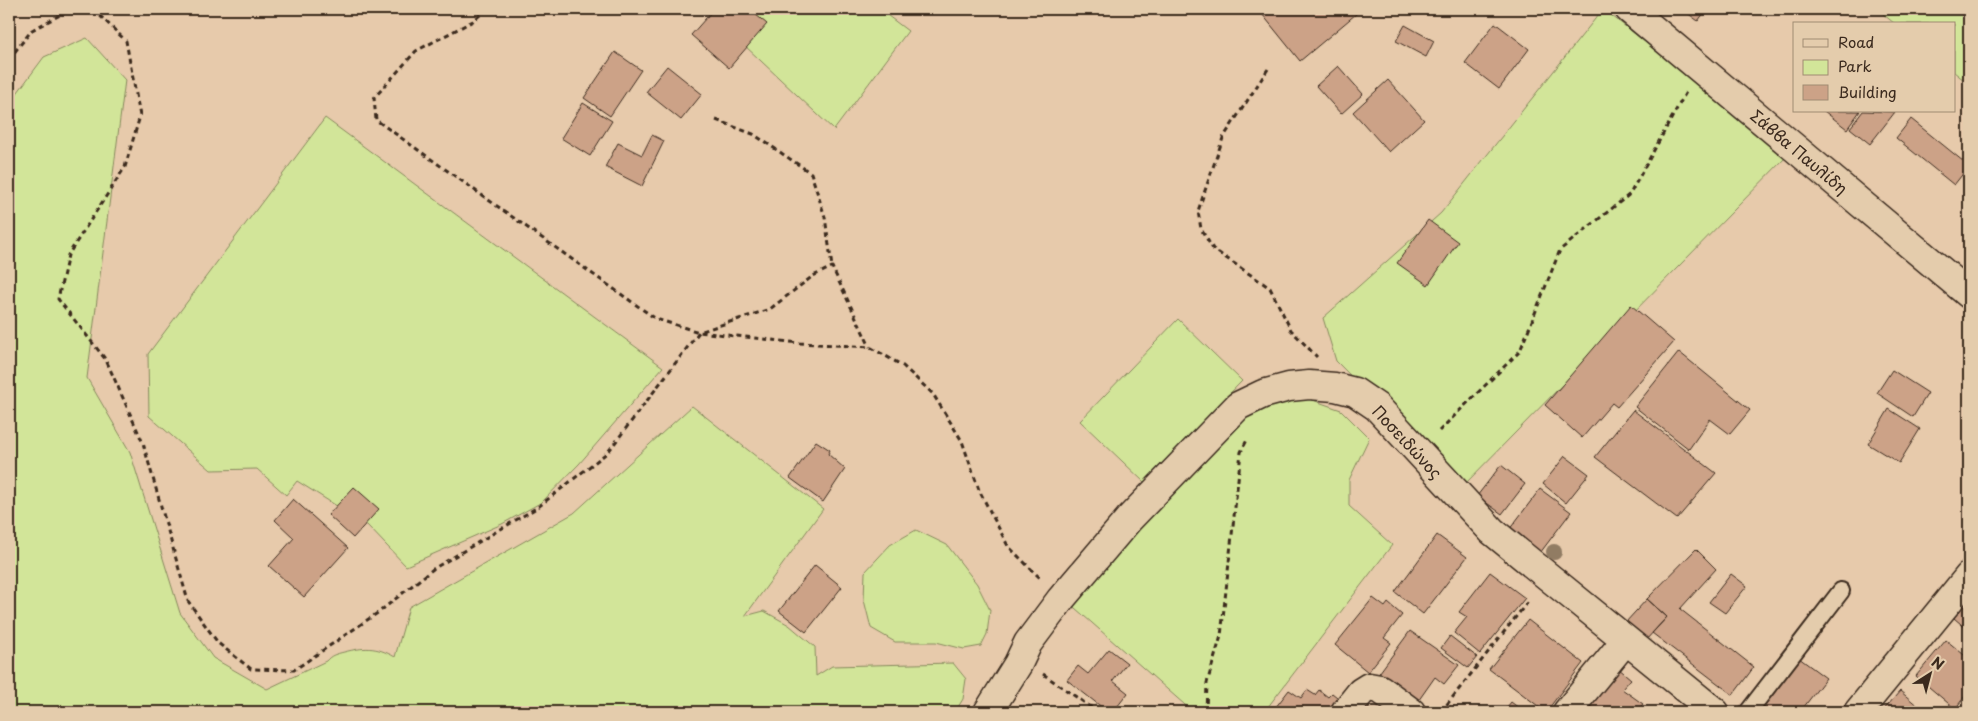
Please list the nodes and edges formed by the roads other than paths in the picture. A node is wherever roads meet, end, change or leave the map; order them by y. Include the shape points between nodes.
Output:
1 (1629, 9) edge
2 (1969, 294) edge
3 (1969, 576) edge
4 (1841, 591) dead end
5 (1625, 641) junction
6 (988, 712) edge
7 (1345, 712) edge
8 (1412, 712) edge
9 (1567, 712) edge
10 (1714, 712) edge
11 (1748, 712) edge
12 (1858, 712) edge

1 - 2 street, Σάββα Παυλίδη
3 - 12 street
4 - 11 lane
5 - 6 street, Ποσειδώνος via 1492,531 1377,407 1354,392 1335,387 1288,387 1238,406 1129,519 1028,642
5 - 9 street
5 - 10 street, Ποσειδώνος
7 - 8 street via 1369,687 1380,689

